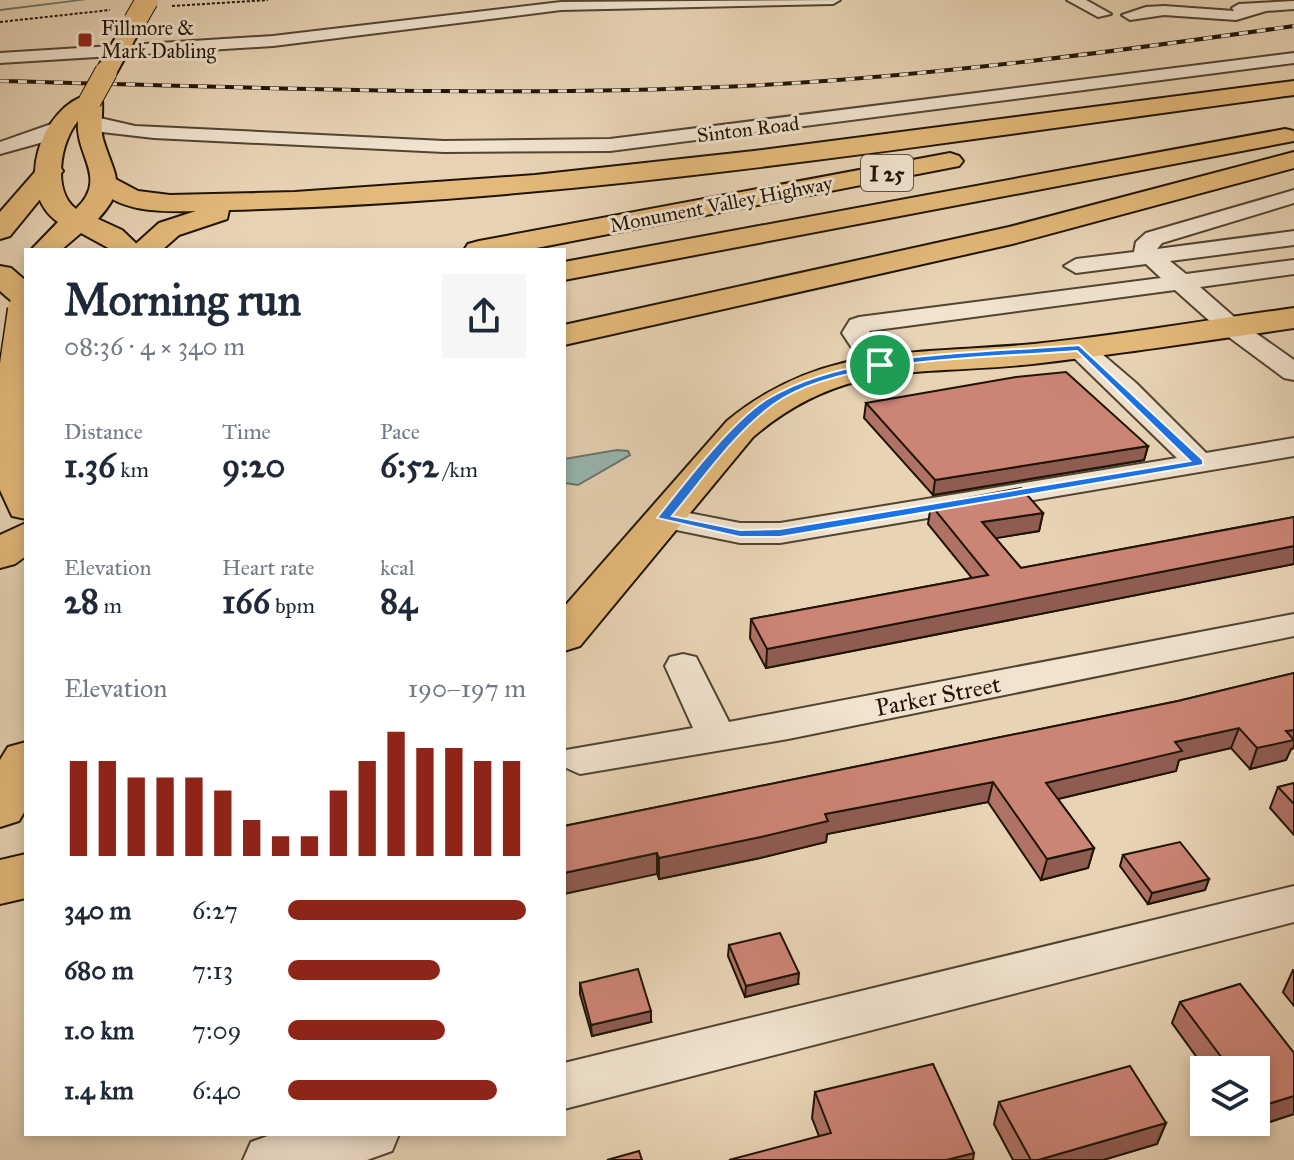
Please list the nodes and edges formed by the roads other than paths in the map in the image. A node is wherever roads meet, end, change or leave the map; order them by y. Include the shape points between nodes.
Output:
1 (147, 0) edge
2 (833, 0) edge
3 (1074, 0) edge
4 (1164, 0) edge
5 (1294, 5) edge
6 (1261, 8) junction
7 (1103, 14) dead end
8 (1130, 15) dead end
9 (0, 58) edge
10 (1294, 58) edge
11 (111, 62) junction
12 (1294, 88) edge
13 (1294, 96) edge
14 (91, 112) junction
15 (60, 127) junction
16 (199, 133) junction
17 (1294, 134) edge
18 (0, 151) edge
19 (1294, 160) edge
20 (50, 165) junction
21 (104, 170) junction
22 (1294, 196) edge
23 (295, 200) junction
24 (1294, 212) edge
25 (79, 220) junction
26 (1204, 223) junction
27 (0, 230) edge
28 (1294, 238) edge
29 (48, 248) edge
30 (126, 248) edge
31 (146, 248) edge
32 (490, 248) edge
33 (1150, 257) junction
34 (1076, 266) dead end
35 (1294, 267) edge
36 (566, 271) edge
37 (0, 275) edge
38 (1178, 282) junction
39 (24, 295) edge
40 (1294, 318) edge
41 (24, 322) edge
42 (1231, 327) junction
43 (566, 335) edge
44 (24, 336) edge
45 (0, 341) edge
46 (1079, 348) junction
47 (880, 365) junction
48 (1294, 372) edge
49 (24, 374) edge
50 (0, 379) edge
51 (5, 439) edge
52 (1294, 447) edge
53 (1199, 463) junction
54 (24, 502) edge
55 (663, 518) junction
56 (24, 537) edge
57 (0, 555) edge
58 (1294, 625) edge
59 (566, 634) edge
60 (683, 666) dead end
61 (717, 737) junction
62 (580, 760) dead end
63 (24, 764) edge
64 (0, 807) edge
65 (24, 876) edge
66 (0, 882) edge
67 (1294, 904) edge
68 (566, 1086) edge
69 (365, 1136) edge
70 (270, 1160) edge

1 - 11 main road, bridge
2 - 11 street via 561,6
3 - 7 street
4 - 6 street
5 - 6 street
6 - 8 street via 1245,16 1146,6
9 - 11 street
10 - 16 street, Sinton Road via 620,145 493,148
11 - 14 main road, bridge
12 - 23 main road via 625,174
13 - 32 main road, Monument Valley Highway / I 25
14 - 15 main road
14 - 16 street, Sinton Road via 107,128
14 - 21 main road via 92,141
15 - 18 street
15 - 20 main road
16 - 21 street, Sinton Road via 123,141 107,149
17 - 36 main road, Monument Valley Highway / I 25
18 - 20 street via 28,154
19 - 43 main road via 1027,232
20 - 25 main road via 54,204
20 - 27 main road
21 - 23 main road via 124,196 155,202
21 - 25 main road via 94,207
22 - 26 street
23 - 31 main road via 198,218 162,233
24 - 26 street
25 - 29 main road
25 - 30 main road via 110,233
26 - 33 street via 1147,242
28 - 33 street
33 - 34 street
33 - 38 street
35 - 38 street
37 - 39 main road
38 - 42 street
38 - 47 street via 859,325 855,333
40 - 42 main road
41 - 51 main road, bridge
42 - 46 main road
42 - 48 street
44 - 45 main road
46 - 47 main road
46 - 53 street
47 - 55 main road via 813,381 771,401
49 - 50 main road
51 - 54 main road
52 - 53 street
53 - 55 street via 780,533 740,533
55 - 59 main road
56 - 57 main road
58 - 61 street, Parker Street
60 - 61 street
61 - 62 street, Parker Street
63 - 64 main road
65 - 66 main road
67 - 68 street
69 - 70 street

